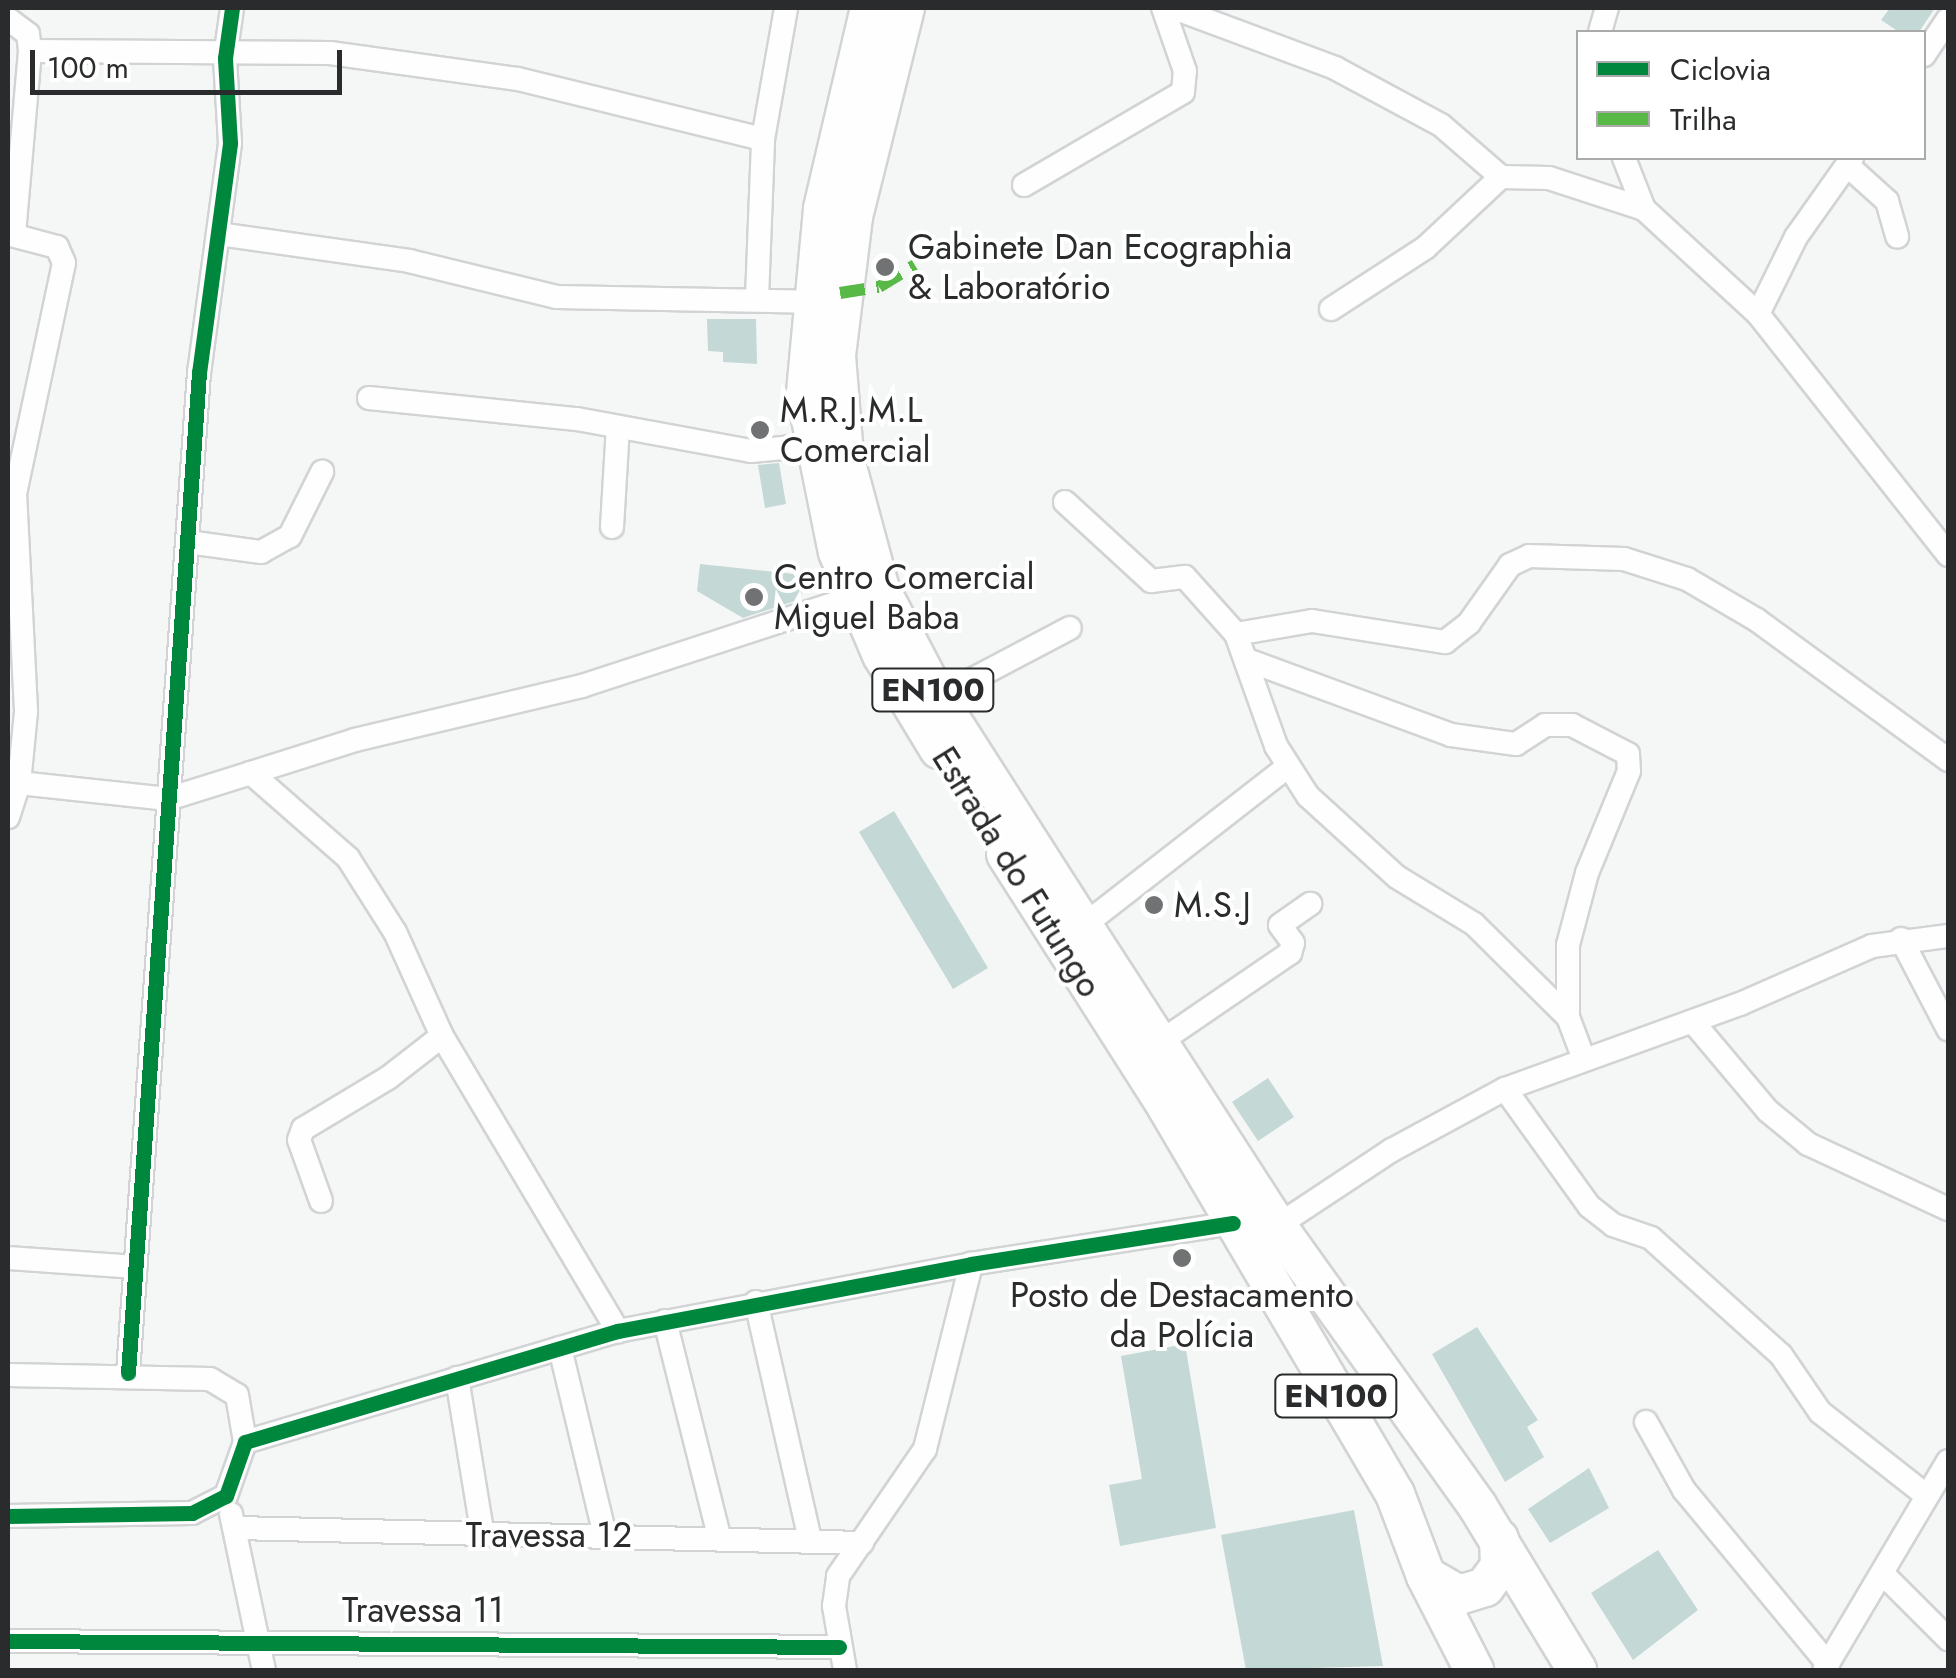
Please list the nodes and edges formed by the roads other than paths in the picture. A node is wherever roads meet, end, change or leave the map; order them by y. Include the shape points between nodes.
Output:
1 (232, 8) edge
2 (785, 8) edge
3 (870, 8) edge
4 (904, 8) edge
5 (1163, 8) edge
6 (1174, 8) edge
7 (8, 19) edge
8 (1948, 20) edge
9 (30, 51) junction
10 (1926, 52) edge
11 (225, 58) junction
12 (763, 139) junction
13 (1625, 160) edge
14 (1850, 161) edge
15 (1501, 178) junction
16 (1024, 184) dead end
17 (1644, 209) junction
18 (10, 234) edge
19 (218, 234) junction
20 (1896, 237) dead end
21 (757, 298) junction
22 (810, 302) junction
23 (1331, 308) dead end
24 (1758, 314) junction
25 (368, 398) dead end
26 (618, 428) junction
27 (814, 445) junction
28 (322, 472) dead end
29 (1065, 502) dead end
30 (612, 527) dead end
31 (188, 542) junction
32 (1948, 555) edge
33 (855, 597) junction
34 (1070, 628) dead end
35 (1236, 634) junction
36 (1250, 661) junction
37 (937, 698) junction
38 (1948, 760) edge
39 (16, 767) edge
40 (1286, 768) junction
41 (252, 773) junction
42 (168, 799) junction
43 (8, 817) edge
44 (1310, 904) dead end
45 (1083, 926) junction
46 (1948, 936) edge
47 (1901, 938) junction
48 (1568, 1017) junction
49 (1693, 1022) junction
50 (1948, 1029) edge
51 (442, 1036) junction
52 (1160, 1042) junction
53 (1583, 1057) junction
54 (1505, 1090) junction
55 (320, 1201) dead end
56 (1948, 1209) edge
57 (1233, 1223) junction
58 (1277, 1226) junction
59 (8, 1258) edge
60 (971, 1264) junction
61 (136, 1266) junction
62 (756, 1302) junction
63 (665, 1321) junction
64 (618, 1331) junction
65 (560, 1348) junction
66 (128, 1373) junction
67 (8, 1375) edge
68 (457, 1378) junction
69 (1646, 1422) dead end
70 (244, 1442) junction
71 (1948, 1461) edge
72 (1926, 1495) junction
73 (226, 1496) junction
74 (8, 1516) edge
75 (236, 1528) junction
76 (483, 1536) junction
77 (605, 1536) junction
78 (719, 1536) junction
79 (810, 1539) junction
80 (1499, 1539) junction
81 (862, 1542) junction
82 (1884, 1575) junction
83 (1426, 1576) junction
84 (256, 1639) junction
85 (1948, 1639) edge
86 (8, 1640) edge
87 (839, 1647) junction
88 (1826, 1667) edge
89 (264, 1670) edge
90 (845, 1670) edge
91 (1474, 1670) edge
92 (1577, 1670) edge

1 - 11 street
2 - 12 street
3 - 22 highway, Estrada do Futungo / EN100 via 823,208
4 - 37 highway, Estrada do Futungo / EN100 via 853,217 836,356 844,456 859,520 880,588
5 - 16 street via 1185,71 1183,92
6 - 15 street via 1336,68 1441,126
7 - 9 street via 28,34
8 - 10 street
9 - 11 street
9 - 18 street
11 - 12 street via 330,54 518,79
11 - 19 street via 230,143
12 - 21 street
13 - 17 street
14 - 20 street via 1887,201
14 - 24 street via 1796,237
15 - 17 street via 1549,178
15 - 23 street via 1425,248
17 - 24 street
18 - 39 street via 57,247 64,262 15,493
19 - 21 street via 409,261 557,297
19 - 31 street via 198,373
21 - 22 street
22 - 27 highway, Estrada do Futungo / EN100 via 806,394
24 - 32 street
25 - 26 street
26 - 27 street via 750,451
26 - 30 street
27 - 33 highway, Estrada do Futungo / EN100
28 - 31 street via 290,536 261,552
29 - 35 street via 1151,582 1185,577
31 - 42 street
33 - 41 street via 582,686 355,740
33 - 57 highway, Estrada do Futungo / EN100 via 905,696
34 - 37 street
35 - 36 street
35 - 38 street via 1312,621 1444,642 1469,623 1510,565 1529,556 1624,559 1687,579 1757,620
36 - 40 street
36 - 48 street via 1450,735 1516,744 1545,725 1572,725 1628,754 1629,771 1587,873 1568,945
37 - 45 highway, Estrada do Futungo / EN100
39 - 42 street
39 - 43 street
40 - 45 street
40 - 48 street via 1397,877 1474,924
41 - 42 street
41 - 51 street via 348,858 373,890
42 - 61 street
44 - 52 street via 1283,919 1290,953
45 - 52 highway, Estrada do Futungo / EN100
46 - 47 street
47 - 49 street
47 - 50 street
48 - 53 street
49 - 53 street
49 - 56 street via 1768,1112 1808,1144
51 - 55 street via 388,1078 303,1128 299,1140
51 - 64 street
52 - 58 highway, Estrada do Futungo / EN100
53 - 54 street
54 - 58 street via 1392,1150
54 - 72 street via 1589,1206 1613,1225 1651,1238 1781,1354 1820,1412
57 - 60 street
57 - 83 highway, Estrada do Futungo / EN100 via 1394,1494
58 - 80 highway, Estrada do Futungo / EN100
59 - 61 street
60 - 62 street
60 - 81 street via 933,1429
61 - 66 street
62 - 63 street
62 - 79 street
63 - 64 street
63 - 78 street
64 - 65 street
65 - 68 street
65 - 77 street
66 - 67 street
66 - 70 street via 226,1384 237,1394
68 - 70 street
68 - 76 street
69 - 88 street via 1684,1490
70 - 73 street
71 - 72 street
72 - 82 street
73 - 74 street via 172,1517
73 - 75 street
75 - 76 street, Travessa 12
75 - 84 street
76 - 77 street, Travessa 12
77 - 78 street, Travessa 12
78 - 79 street, Travessa 12
79 - 81 street, Travessa 12
80 - 83 highway via 1500,1566 1485,1588 1459,1596
80 - 92 highway, EN100
81 - 87 street via 835,1590
82 - 85 street
82 - 88 street
83 - 91 highway, Estrada do Futungo / EN100
84 - 86 street, Travessa 11
84 - 87 street, Travessa 11
84 - 89 street
87 - 90 street

